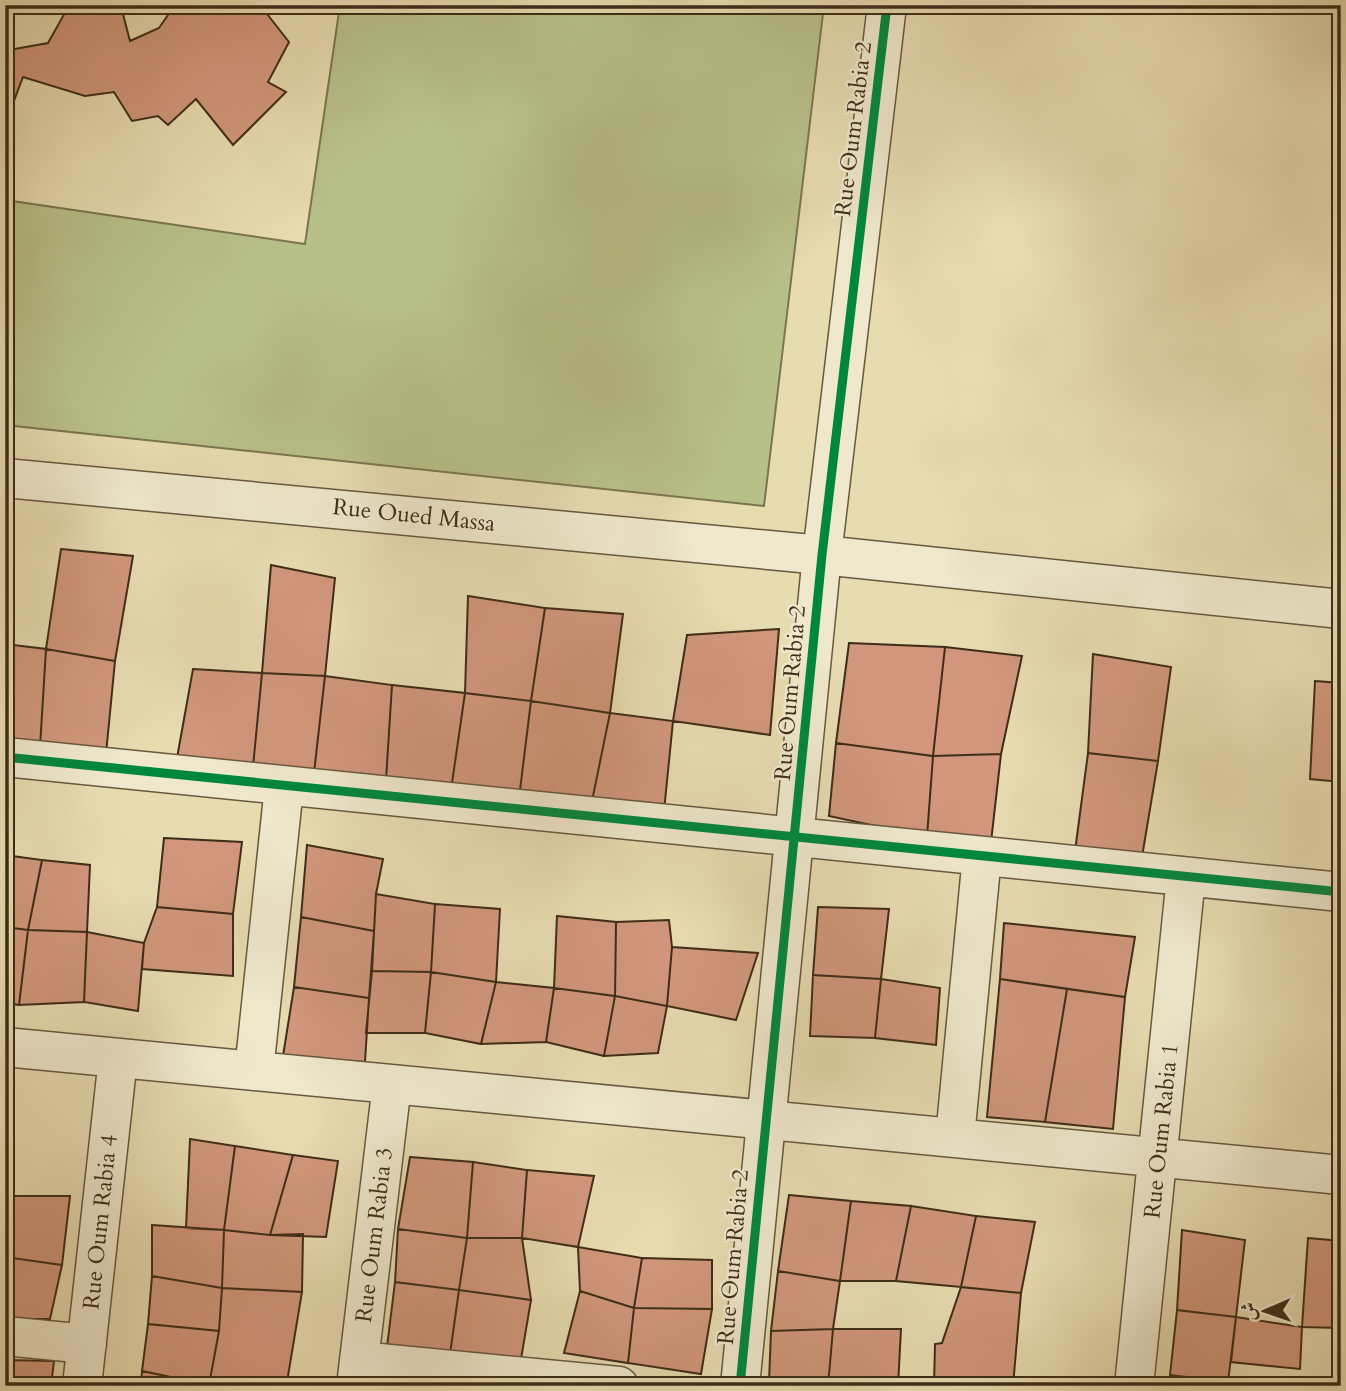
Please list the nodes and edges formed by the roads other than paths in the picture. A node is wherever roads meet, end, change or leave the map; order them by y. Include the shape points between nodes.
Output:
1 (887, 5) edge
2 (5, 478) edge
3 (822, 555) junction
4 (1341, 609) edge
5 (5, 757) edge
6 (284, 787) junction
7 (797, 836) junction
8 (982, 856) junction
9 (1186, 877) junction
10 (1341, 892) edge
11 (5, 1047) edge
12 (118, 1058) junction
13 (254, 1071) junction
14 (392, 1084) junction
15 (765, 1118) junction
16 (955, 1137) junction
17 (1159, 1160) junction
18 (1341, 1175) edge
19 (5, 1336) edge
20 (87, 1345) junction
21 (358, 1373) edge
22 (82, 1386) edge
23 (620, 1386) edge
24 (740, 1386) edge
25 (1134, 1386) edge

1 - 3 street, Rue Oum Rabia 2
2 - 3 street, Rue Oued Massa
3 - 4 street, Rue Oued Massa
3 - 7 street, Rue Oum Rabia 2
5 - 6 street
6 - 7 street
6 - 13 street
7 - 8 street
7 - 15 street, Rue Oum Rabia 2
8 - 9 street
8 - 16 street
9 - 10 street
9 - 17 street, Rue Oum Rabia 1
11 - 12 street
12 - 13 street
12 - 20 street, Rue Oum Rabia 4
13 - 14 street
14 - 15 street
14 - 21 street, Rue Oum Rabia 3
15 - 16 street
15 - 24 street, Rue Oum Rabia 2
16 - 17 street
17 - 18 street
17 - 25 street, Rue Oum Rabia 1
19 - 20 street
20 - 22 street, Rue Oum Rabia 4
21 - 23 street

